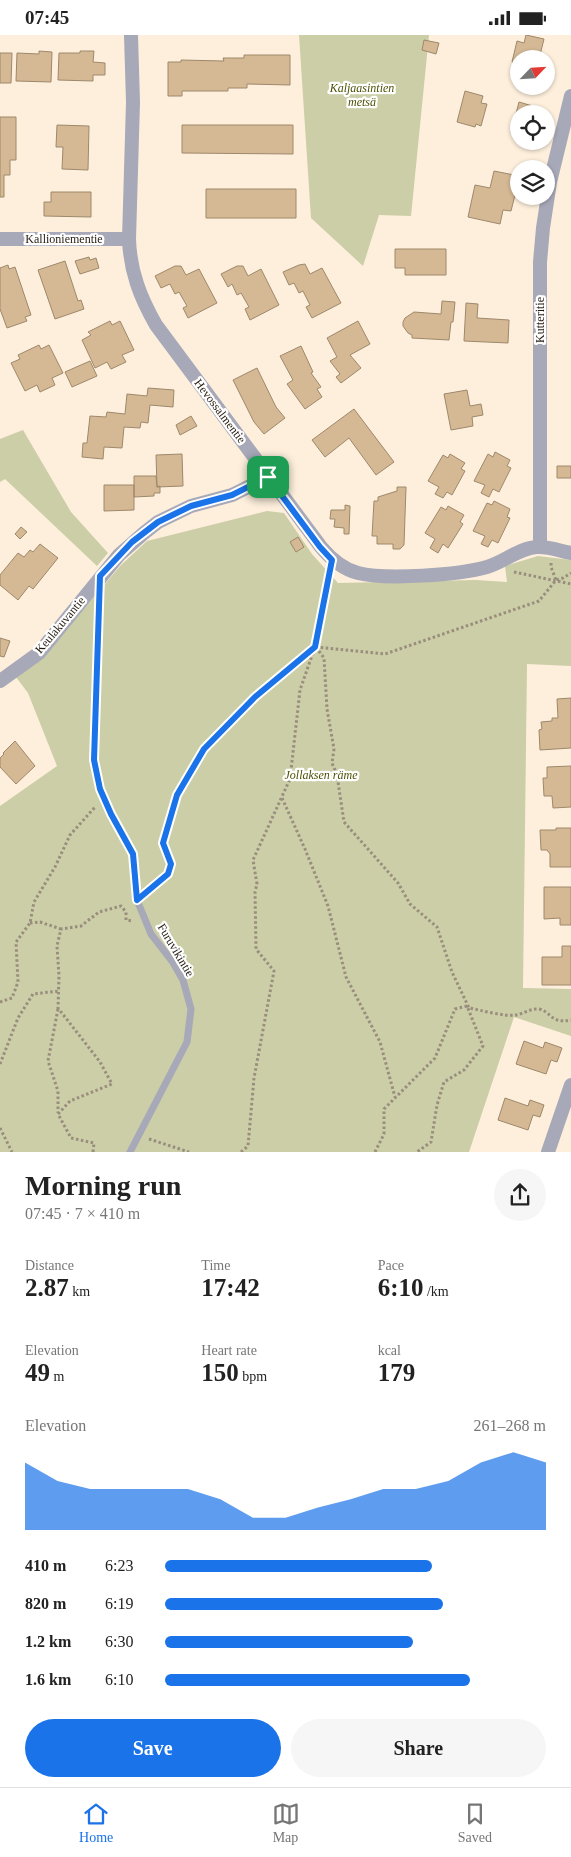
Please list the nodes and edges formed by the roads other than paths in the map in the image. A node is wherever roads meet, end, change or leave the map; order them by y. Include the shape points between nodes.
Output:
1 (131, 35) edge
2 (571, 96) edge
3 (0, 239) edge
4 (129, 239) junction
5 (268, 477) junction
6 (540, 547) junction
7 (571, 553) edge
8 (100, 576) junction
9 (0, 681) edge
10 (571, 1085) edge
11 (130, 1152) edge
12 (548, 1152) edge

1 - 4 street, Hevossalmentie via 133,102
2 - 6 street, Kutteritie via 550,182 540,262
3 - 4 street, Kallioniementie
4 - 5 street, Hevossalmentie via 134,278 156,325
5 - 6 street, Hevossalmentie via 320,547 332,560 356,573 372,576 450,573 489,566
5 - 8 street, Keulakuvantie via 232,495 191,506 158,522 132,542
6 - 7 street
8 - 9 street, Keulakuvantie via 39,653
8 - 11 lane, Furuvikintie via 94,760 100,789 133,854 137,900 151,934 172,961 191,1009 187,1042
10 - 12 street

